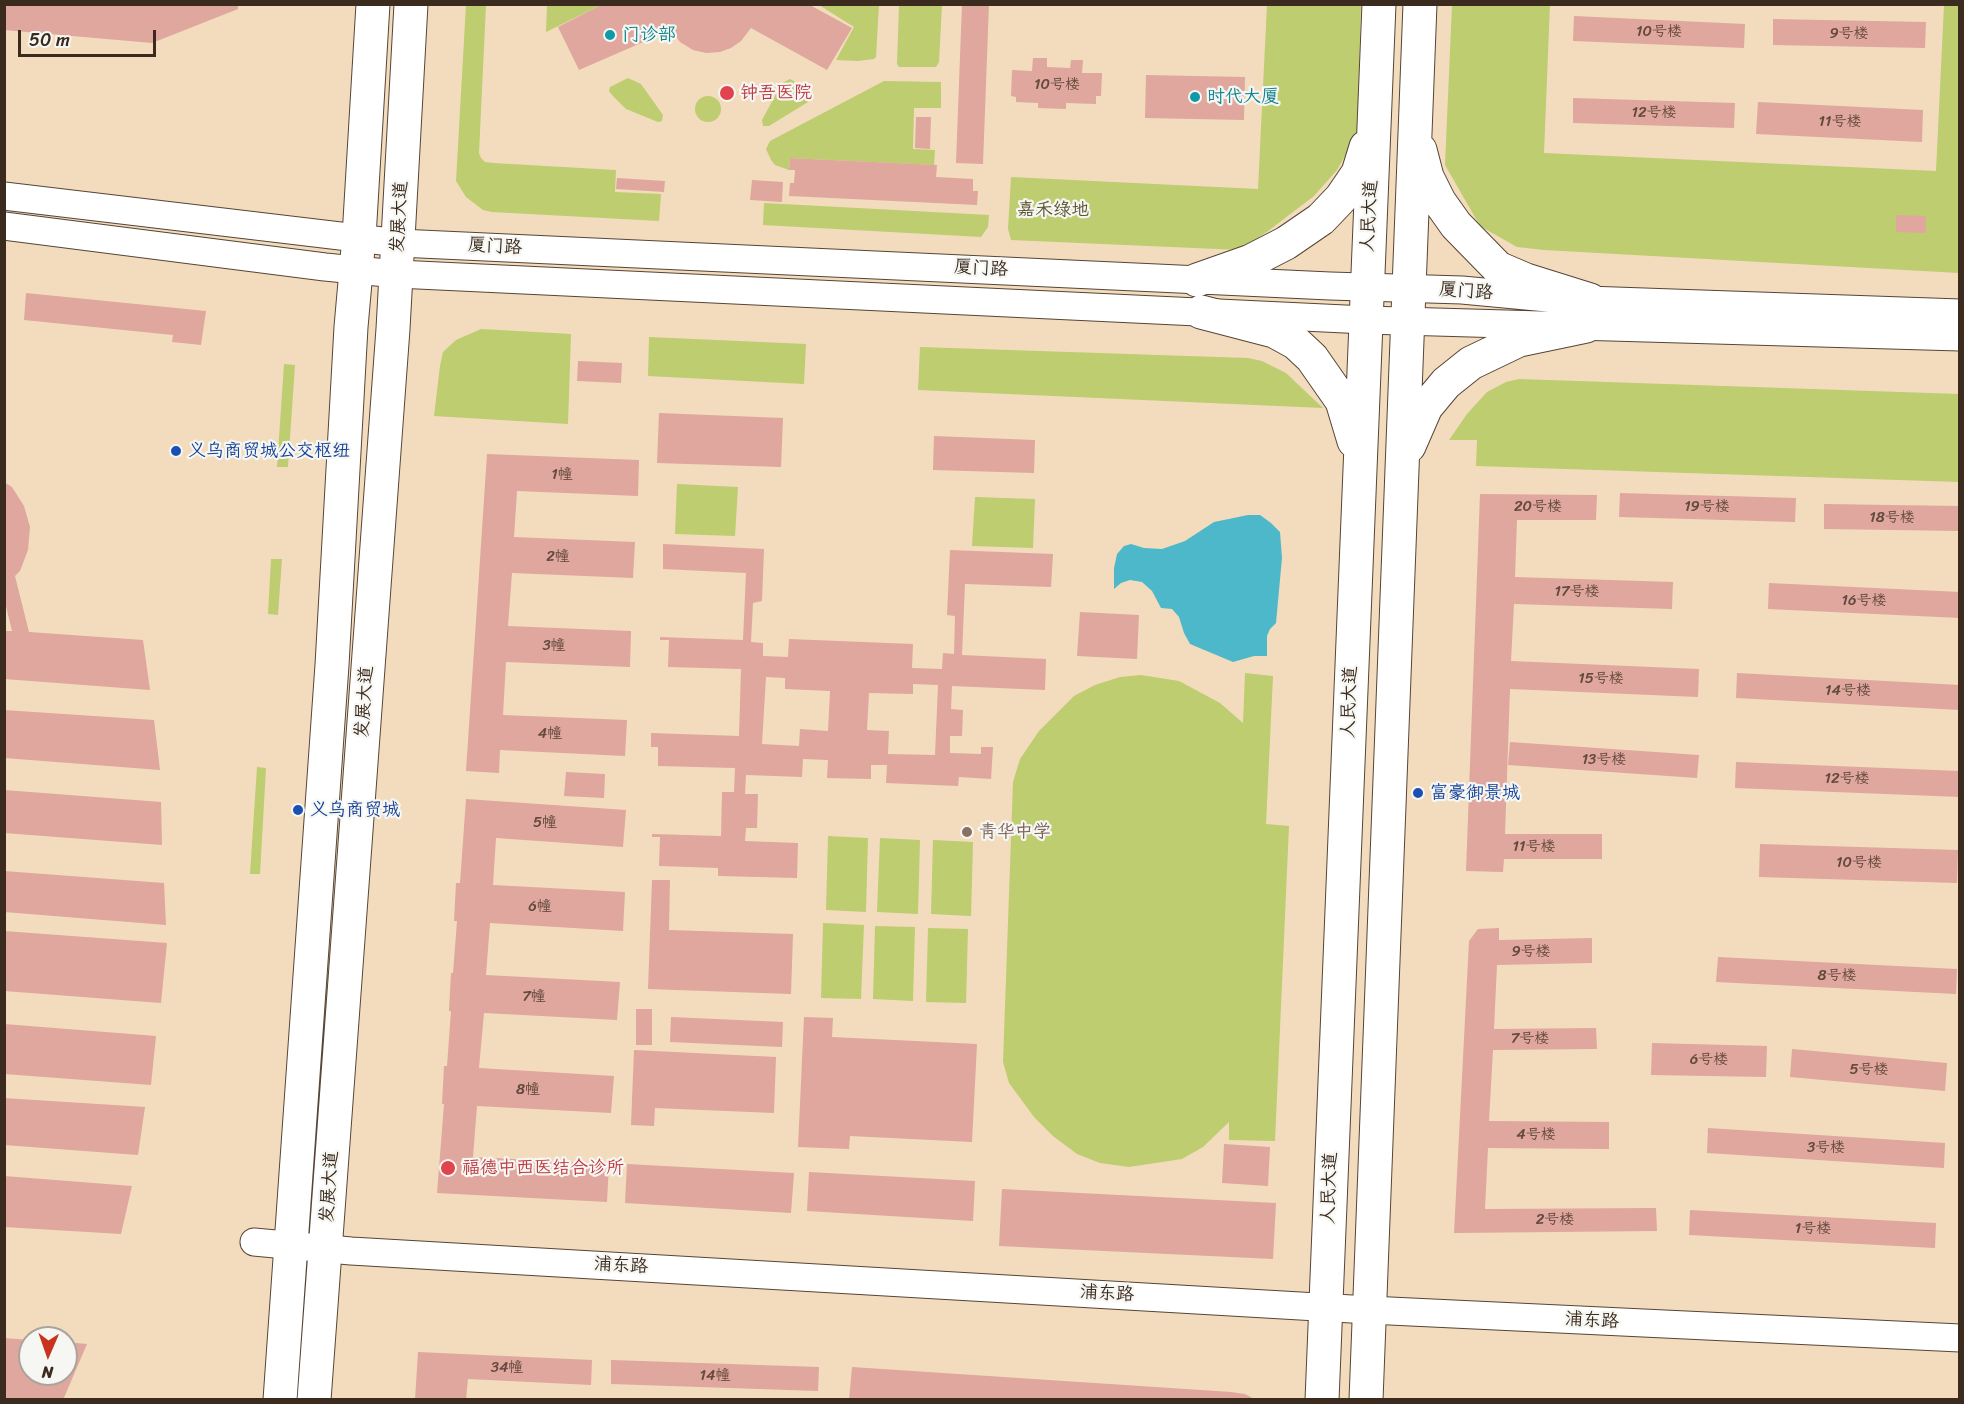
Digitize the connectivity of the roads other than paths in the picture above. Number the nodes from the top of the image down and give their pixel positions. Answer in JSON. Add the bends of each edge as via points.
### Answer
{"nodes":[{"id":1,"x":373,"y":4,"type":"edge"},
{"id":2,"x":411,"y":4,"type":"edge"},
{"id":3,"x":1379,"y":4,"type":"edge"},
{"id":4,"x":1420,"y":4,"type":"edge"},
{"id":5,"x":1374,"y":122,"type":"junction"},
{"id":6,"x":1414,"y":131,"type":"junction"},
{"id":7,"x":4,"y":196,"type":"edge"},
{"id":8,"x":4,"y":226,"type":"edge"},
{"id":9,"x":359,"y":237,"type":"junction"},
{"id":10,"x":398,"y":258,"type":"junction"},
{"id":11,"x":356,"y":271,"type":"junction"},
{"id":12,"x":1197,"y":280,"type":"junction"},
{"id":13,"x":1366,"y":304,"type":"junction"},
{"id":14,"x":1407,"y":305,"type":"junction"},
{"id":15,"x":1202,"y":312,"type":"junction"},
{"id":16,"x":1588,"y":313,"type":"junction"},
{"id":17,"x":1959,"y":313,"type":"edge"},
{"id":18,"x":1959,"y":337,"type":"edge"},
{"id":19,"x":1360,"y":463,"type":"junction"},
{"id":20,"x":1401,"y":465,"type":"junction"},
{"id":21,"x":254,"y":1242,"type":"dead end"},
{"id":22,"x":291,"y":1246,"type":"junction"},
{"id":23,"x":325,"y":1249,"type":"junction"},
{"id":24,"x":1325,"y":1306,"type":"junction"},
{"id":25,"x":1369,"y":1310,"type":"junction"},
{"id":26,"x":1959,"y":1338,"type":"edge"},
{"id":27,"x":280,"y":1400,"type":"edge"},
{"id":28,"x":314,"y":1400,"type":"edge"},
{"id":29,"x":1322,"y":1400,"type":"edge"},
{"id":30,"x":1366,"y":1400,"type":"edge"}],
"edges":[{"from":1,"to":9,"type":"main road","name":"发展大道"},
{"from":2,"to":10,"type":"main road","name":"发展大道"},
{"from":3,"to":5,"type":"main road","name":"人民大道"},
{"from":4,"to":6,"type":"main road"},
{"from":5,"to":12,"type":"main road","via":[[1358,174],[1321,219],[1251,261]]},
{"from":5,"to":13,"type":"main road","name":"人民大道"},
{"from":6,"to":14,"type":"main road"},
{"from":6,"to":16,"type":"main road","via":[[1427,177],[1456,225],[1498,268]]},
{"from":7,"to":9,"type":"street","name":"厦门路"},
{"from":8,"to":11,"type":"street","name":"厦门路"},
{"from":9,"to":10,"type":"street","name":"厦门路"},
{"from":9,"to":11,"type":"main road","name":"发展大道"},
{"from":10,"to":11,"type":"street","name":"厦门路"},
{"from":10,"to":12,"type":"street","name":"厦门路"},
{"from":10,"to":15,"type":"street","name":"厦门路"},
{"from":10,"to":23,"type":"main road","name":"发展大道"},
{"from":11,"to":22,"type":"main road","name":"发展大道"},
{"from":12,"to":13,"type":"street","name":"厦门路"},
{"from":13,"to":14,"type":"street","name":"厦门路"},
{"from":13,"to":15,"type":"street","name":"厦门路"},
{"from":13,"to":19,"type":"main road","name":"人民大道"},
{"from":14,"to":16,"type":"street","name":"厦门路"},
{"from":14,"to":20,"type":"main road"},
{"from":15,"to":19,"type":"main road","via":[[1274,331],[1312,358],[1342,401]]},
{"from":16,"to":17,"type":"street","name":"厦门路"},
{"from":16,"to":18,"type":"street","name":"厦门路"},
{"from":16,"to":20,"type":"main road","via":[[1471,363],[1446,383],[1426,407]]},
{"from":19,"to":24,"type":"main road","name":"人民大道"},
{"from":20,"to":25,"type":"main road"},
{"from":21,"to":22,"type":"street","name":"浦东路"},
{"from":22,"to":23,"type":"street","name":"浦东路"},
{"from":22,"to":27,"type":"main road","name":"发展大道"},
{"from":23,"to":24,"type":"street","name":"浦东路"},
{"from":23,"to":28,"type":"main road","name":"发展大道"},
{"from":24,"to":25,"type":"street","name":"浦东路"},
{"from":24,"to":29,"type":"main road","name":"人民大道"},
{"from":25,"to":26,"type":"street","name":"浦东路"},
{"from":25,"to":30,"type":"main road"}]}
